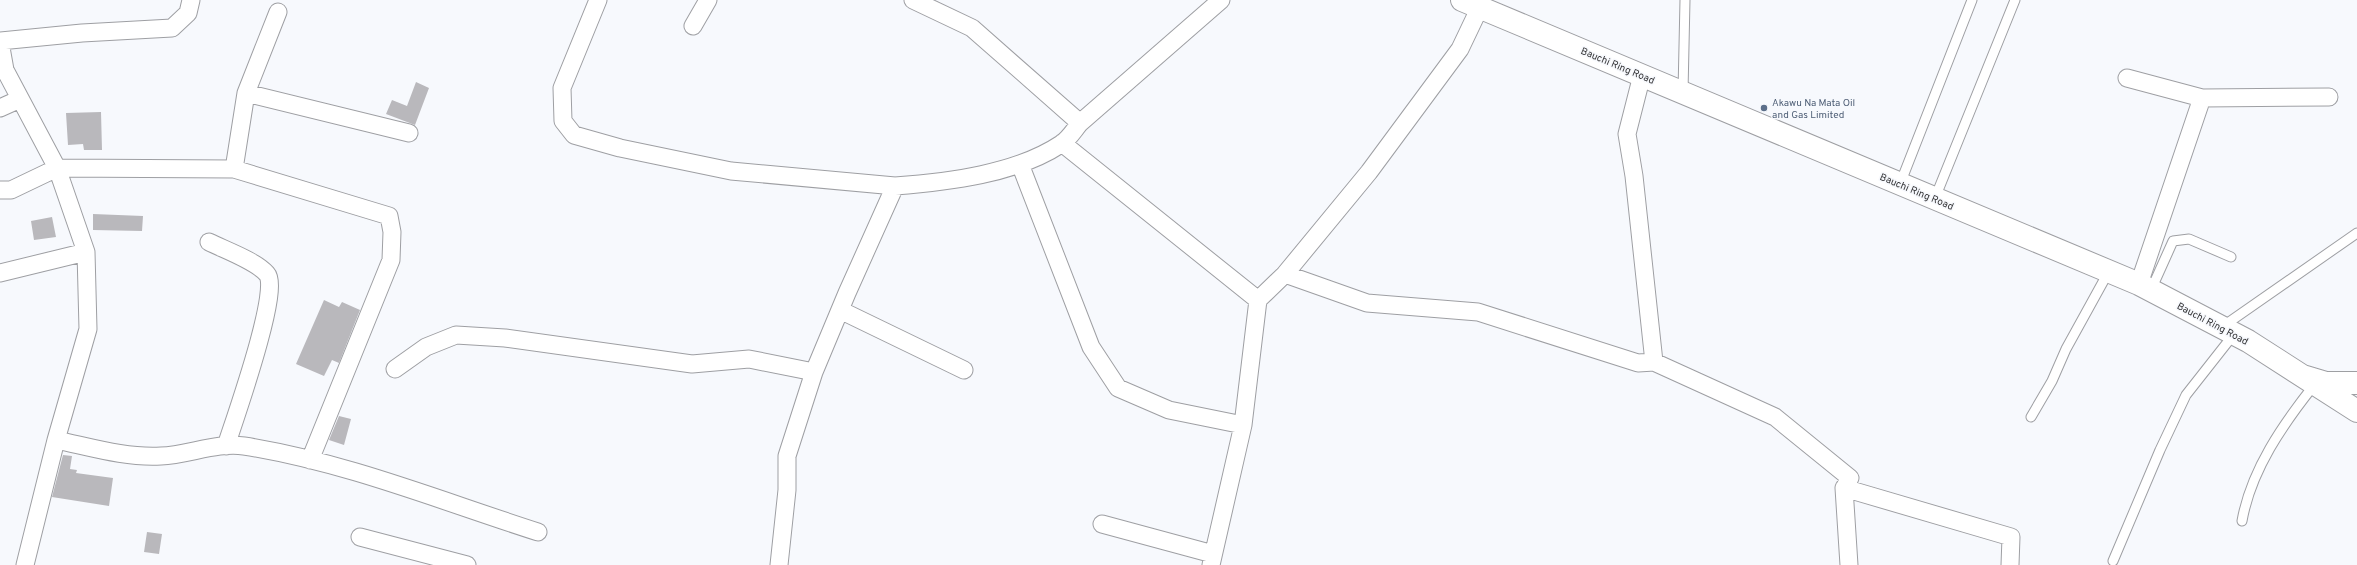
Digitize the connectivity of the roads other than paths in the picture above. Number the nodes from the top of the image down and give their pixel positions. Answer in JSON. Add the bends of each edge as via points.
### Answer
{"nodes":[{"id":1,"x":191,"y":0,"type":"edge"},
{"id":2,"x":598,"y":0,"type":"edge"},
{"id":3,"x":708,"y":0,"type":"edge"},
{"id":4,"x":913,"y":0,"type":"edge"},
{"id":5,"x":1221,"y":0,"type":"edge"},
{"id":6,"x":1685,"y":0,"type":"edge"},
{"id":7,"x":1972,"y":0,"type":"edge"},
{"id":8,"x":2015,"y":0,"type":"edge"},
{"id":9,"x":1471,"y":3,"type":"edge"},
{"id":10,"x":278,"y":12,"type":"dead end"},
{"id":11,"x":693,"y":26,"type":"dead end"},
{"id":12,"x":0,"y":41,"type":"edge"},
{"id":13,"x":1642,"y":75,"type":"junction"},
{"id":14,"x":2128,"y":78,"type":"dead end"},
{"id":15,"x":246,"y":93,"type":"junction"},
{"id":16,"x":1683,"y":93,"type":"junction"},
{"id":17,"x":2329,"y":97,"type":"dead end"},
{"id":18,"x":2202,"y":98,"type":"junction"},
{"id":19,"x":20,"y":99,"type":"junction"},
{"id":20,"x":0,"y":108,"type":"edge"},
{"id":21,"x":1080,"y":123,"type":"junction"},
{"id":22,"x":409,"y":133,"type":"dead end"},
{"id":23,"x":1062,"y":143,"type":"junction"},
{"id":24,"x":1020,"y":164,"type":"junction"},
{"id":25,"x":56,"y":168,"type":"junction"},
{"id":26,"x":234,"y":169,"type":"junction"},
{"id":27,"x":1900,"y":184,"type":"junction"},
{"id":28,"x":895,"y":186,"type":"junction"},
{"id":29,"x":0,"y":190,"type":"edge"},
{"id":30,"x":1935,"y":198,"type":"junction"},
{"id":31,"x":2357,"y":233,"type":"edge"},
{"id":32,"x":209,"y":242,"type":"dead end"},
{"id":33,"x":86,"y":252,"type":"junction"},
{"id":34,"x":2232,"y":257,"type":"dead end"},
{"id":35,"x":2109,"y":271,"type":"junction"},
{"id":36,"x":0,"y":273,"type":"edge"},
{"id":37,"x":1285,"y":274,"type":"junction"},
{"id":38,"x":2145,"y":287,"type":"junction"},
{"id":39,"x":1258,"y":300,"type":"junction"},
{"id":40,"x":840,"y":310,"type":"junction"},
{"id":41,"x":2228,"y":330,"type":"junction"},
{"id":42,"x":1654,"y":362,"type":"junction"},
{"id":43,"x":396,"y":369,"type":"dead end"},
{"id":44,"x":964,"y":370,"type":"dead end"},
{"id":45,"x":814,"y":372,"type":"junction"},
{"id":46,"x":2311,"y":380,"type":"junction"},
{"id":47,"x":2357,"y":383,"type":"edge"},
{"id":48,"x":2357,"y":411,"type":"edge"},
{"id":49,"x":2031,"y":417,"type":"dead end"},
{"id":50,"x":1243,"y":426,"type":"junction"},
{"id":51,"x":56,"y":440,"type":"junction"},
{"id":52,"x":226,"y":446,"type":"junction"},
{"id":53,"x":310,"y":460,"type":"junction"},
{"id":54,"x":1844,"y":488,"type":"junction"},
{"id":55,"x":2242,"y":521,"type":"dead end"},
{"id":56,"x":1102,"y":524,"type":"dead end"},
{"id":57,"x":538,"y":532,"type":"dead end"},
{"id":58,"x":360,"y":537,"type":"dead end"},
{"id":59,"x":1212,"y":560,"type":"edge"},
{"id":60,"x":2113,"y":561,"type":"dead end"},
{"id":61,"x":25,"y":565,"type":"edge"},
{"id":62,"x":467,"y":565,"type":"edge"},
{"id":63,"x":779,"y":565,"type":"edge"},
{"id":64,"x":1849,"y":565,"type":"edge"},
{"id":65,"x":2010,"y":565,"type":"edge"}],
"edges":[{"from":1,"to":12,"type":"street","via":[[188,13],[172,28]]},
{"from":2,"to":28,"type":"street","via":[[562,88],[564,121],[574,135],[620,148],[731,171]]},
{"from":3,"to":11,"type":"street"},
{"from":4,"to":21,"type":"street","via":[[972,28]]},
{"from":5,"to":21,"type":"street"},
{"from":6,"to":16,"type":"lane"},
{"from":7,"to":27,"type":"lane"},
{"from":8,"to":30,"type":"lane"},
{"from":9,"to":13,"type":"main road","name":"Bauchi Ring Road"},
{"from":9,"to":37,"type":"street","via":[[1460,49],[1369,172]]},
{"from":10,"to":15,"type":"street"},
{"from":12,"to":19,"type":"street","via":[[5,70]]},
{"from":13,"to":16,"type":"main road","name":"Bauchi Ring Road"},
{"from":13,"to":42,"type":"street","via":[[1627,134],[1634,176]]},
{"from":14,"to":18,"type":"street"},
{"from":15,"to":22,"type":"street"},
{"from":15,"to":26,"type":"street"},
{"from":16,"to":27,"type":"main road","name":"Bauchi Ring Road"},
{"from":17,"to":18,"type":"street"},
{"from":18,"to":38,"type":"street"},
{"from":19,"to":20,"type":"street"},
{"from":19,"to":25,"type":"street"},
{"from":21,"to":23,"type":"street"},
{"from":23,"to":24,"type":"street"},
{"from":23,"to":39,"type":"street"},
{"from":24,"to":28,"type":"street","via":[[942,183]]},
{"from":24,"to":50,"type":"street","via":[[1091,347],[1118,388],[1169,410]]},
{"from":25,"to":26,"type":"street"},
{"from":25,"to":29,"type":"street","via":[[11,190]]},
{"from":25,"to":33,"type":"street"},
{"from":26,"to":53,"type":"street","via":[[389,216],[392,232],[391,260]]},
{"from":27,"to":30,"type":"main road","name":"Bauchi Ring Road"},
{"from":28,"to":40,"type":"street"},
{"from":30,"to":35,"type":"main road","name":"Bauchi Ring Road"},
{"from":31,"to":41,"type":"lane"},
{"from":32,"to":52,"type":"street","via":[[255,265],[268,274],[271,284],[264,326]]},
{"from":33,"to":36,"type":"street"},
{"from":33,"to":51,"type":"street","via":[[88,329]]},
{"from":34,"to":38,"type":"lane","via":[[2189,239],[2173,241]]},
{"from":35,"to":38,"type":"main road","name":"Bauchi Ring Road"},
{"from":35,"to":49,"type":"lane"},
{"from":37,"to":39,"type":"street"},
{"from":37,"to":42,"type":"street","via":[[1367,302],[1478,312],[1638,363]]},
{"from":38,"to":41,"type":"main road","name":"Bauchi Ring Road"},
{"from":39,"to":50,"type":"street"},
{"from":40,"to":44,"type":"street"},
{"from":40,"to":45,"type":"street"},
{"from":41,"to":46,"type":"main road","name":"Bauchi Ring Road"},
{"from":41,"to":60,"type":"lane","via":[[2186,395]]},
{"from":42,"to":54,"type":"street","via":[[1775,417],[1850,478]]},
{"from":43,"to":45,"type":"street","via":[[426,347],[456,335],[505,338],[692,364],[749,359]]},
{"from":45,"to":63,"type":"street","via":[[787,456],[787,490]]},
{"from":46,"to":47,"type":"main road","via":[[2326,383]]},
{"from":46,"to":48,"type":"main road","name":"Bauchi Ring Road"},
{"from":46,"to":55,"type":"lane","via":[[2260,468],[2244,504]]},
{"from":50,"to":59,"type":"street"},
{"from":51,"to":52,"type":"street","via":[[129,455],[161,456]]},
{"from":51,"to":61,"type":"street"},
{"from":52,"to":53,"type":"street","via":[[243,446]]},
{"from":53,"to":57,"type":"street"},
{"from":54,"to":64,"type":"street"},
{"from":54,"to":65,"type":"street","via":[[2011,537]]},
{"from":56,"to":59,"type":"street"},
{"from":58,"to":62,"type":"street"}]}
